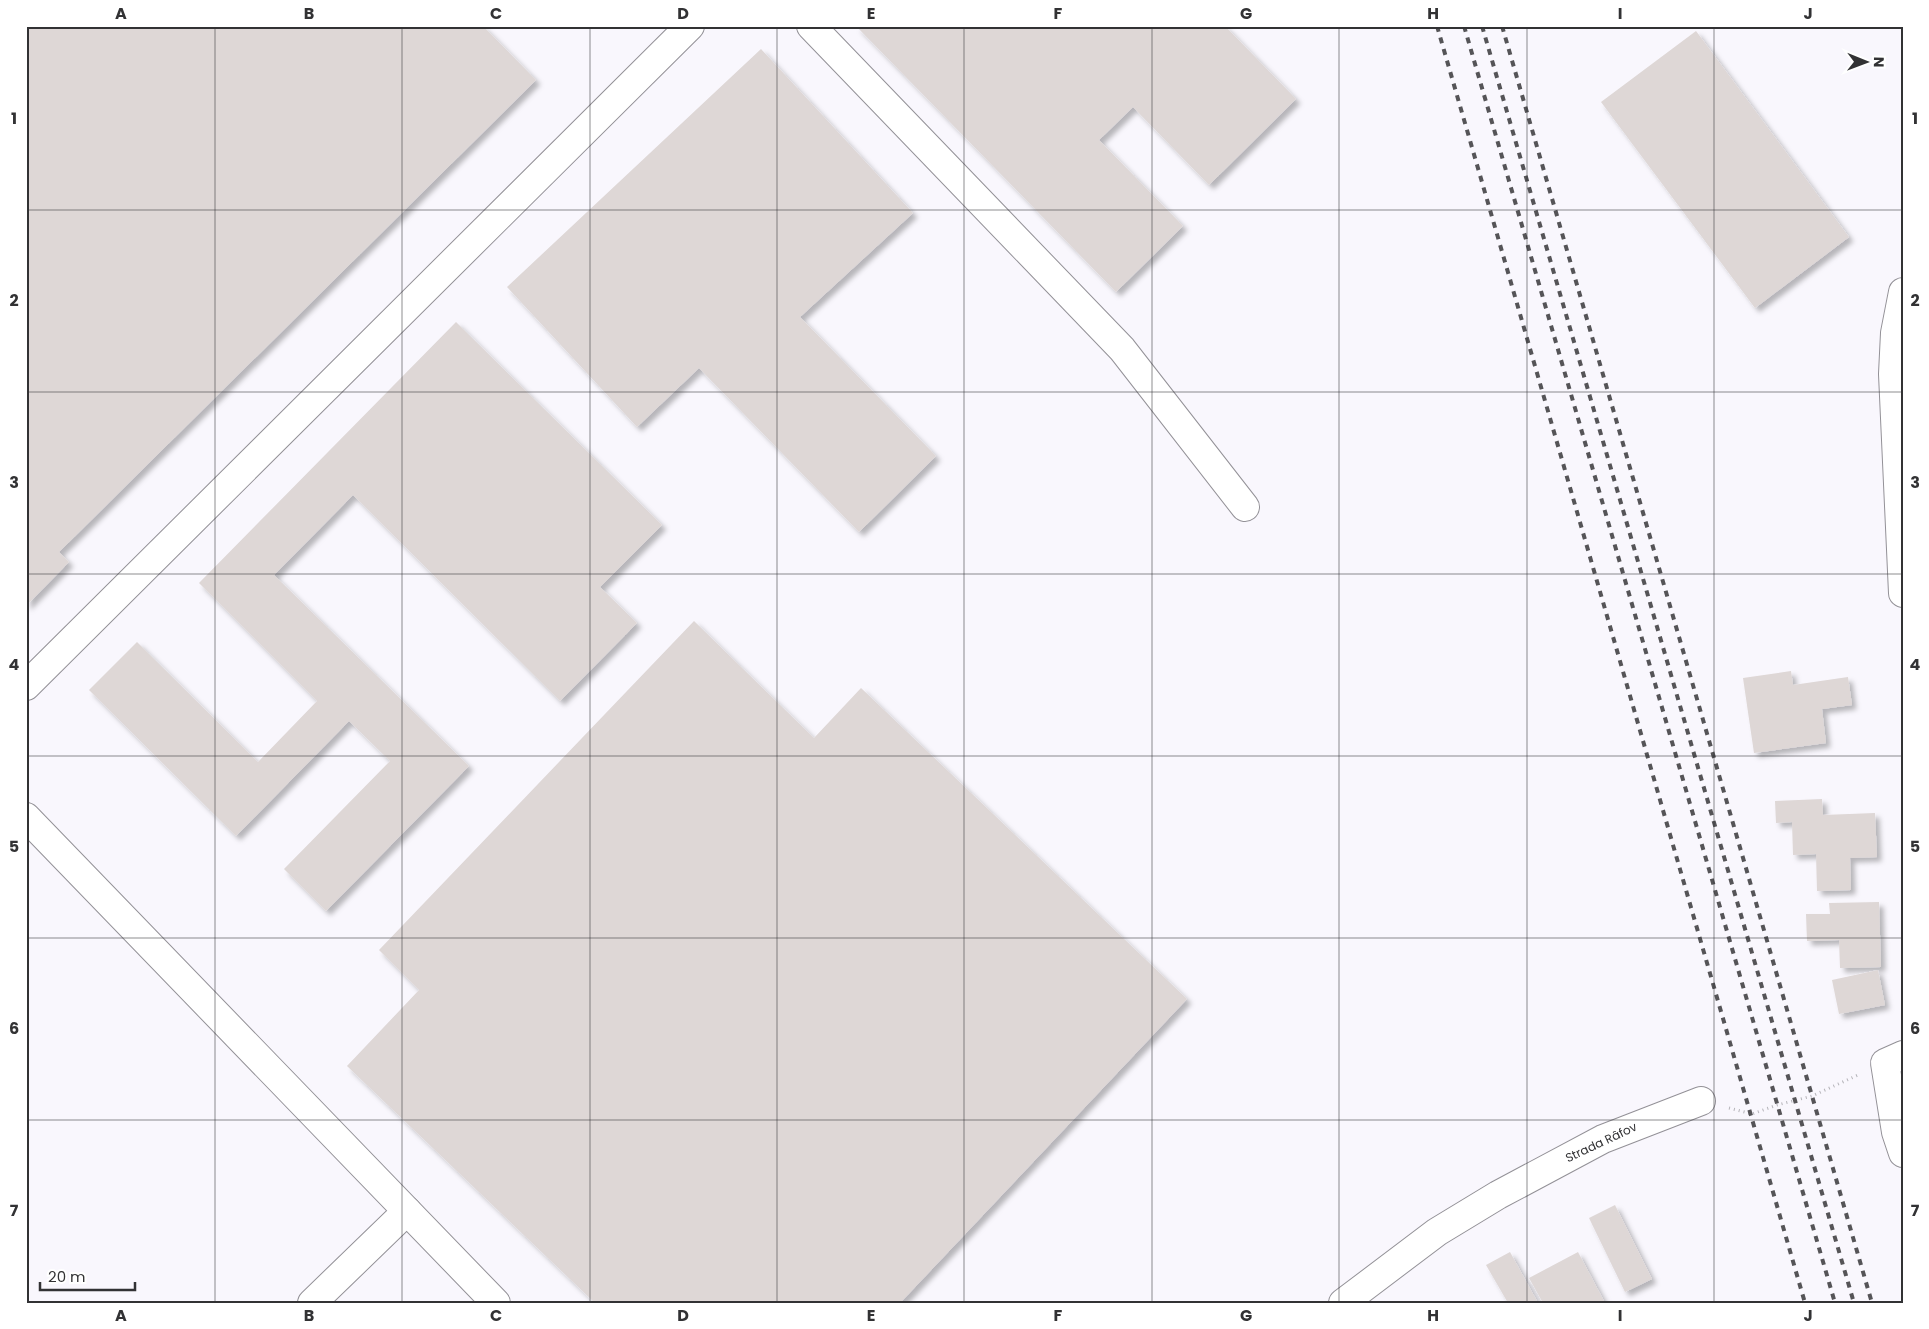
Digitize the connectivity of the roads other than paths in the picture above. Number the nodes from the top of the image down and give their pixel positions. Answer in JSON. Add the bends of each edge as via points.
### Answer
{"nodes":[{"id":1,"x":690,"y":26,"type":"edge"},
{"id":2,"x":811,"y":26,"type":"edge"},
{"id":3,"x":1903,"y":292,"type":"edge"},
{"id":4,"x":1245,"y":507,"type":"dead end"},
{"id":5,"x":1903,"y":593,"type":"edge"},
{"id":6,"x":26,"y":686,"type":"edge"},
{"id":7,"x":26,"y":817,"type":"edge"},
{"id":8,"x":1894,"y":1059,"type":"edge"},
{"id":9,"x":1701,"y":1100,"type":"road end"},
{"id":10,"x":1903,"y":1153,"type":"edge"},
{"id":11,"x":407,"y":1211,"type":"junction"},
{"id":12,"x":312,"y":1303,"type":"edge"},
{"id":13,"x":496,"y":1303,"type":"edge"},
{"id":14,"x":1343,"y":1303,"type":"edge"}],
"edges":[{"from":1,"to":6,"type":"street"},
{"from":2,"to":4,"type":"street","via":[[1122,349]]},
{"from":3,"to":5,"type":"street","via":[[1895,333],[1893,374]]},
{"from":7,"to":11,"type":"street"},
{"from":8,"to":10,"type":"street","via":[[1896,1132]]},
{"from":9,"to":14,"type":"street","name":"Strada Râfov","via":[[1603,1139],[1498,1195],[1437,1232]]},
{"from":11,"to":12,"type":"street"},
{"from":11,"to":13,"type":"street"}]}
